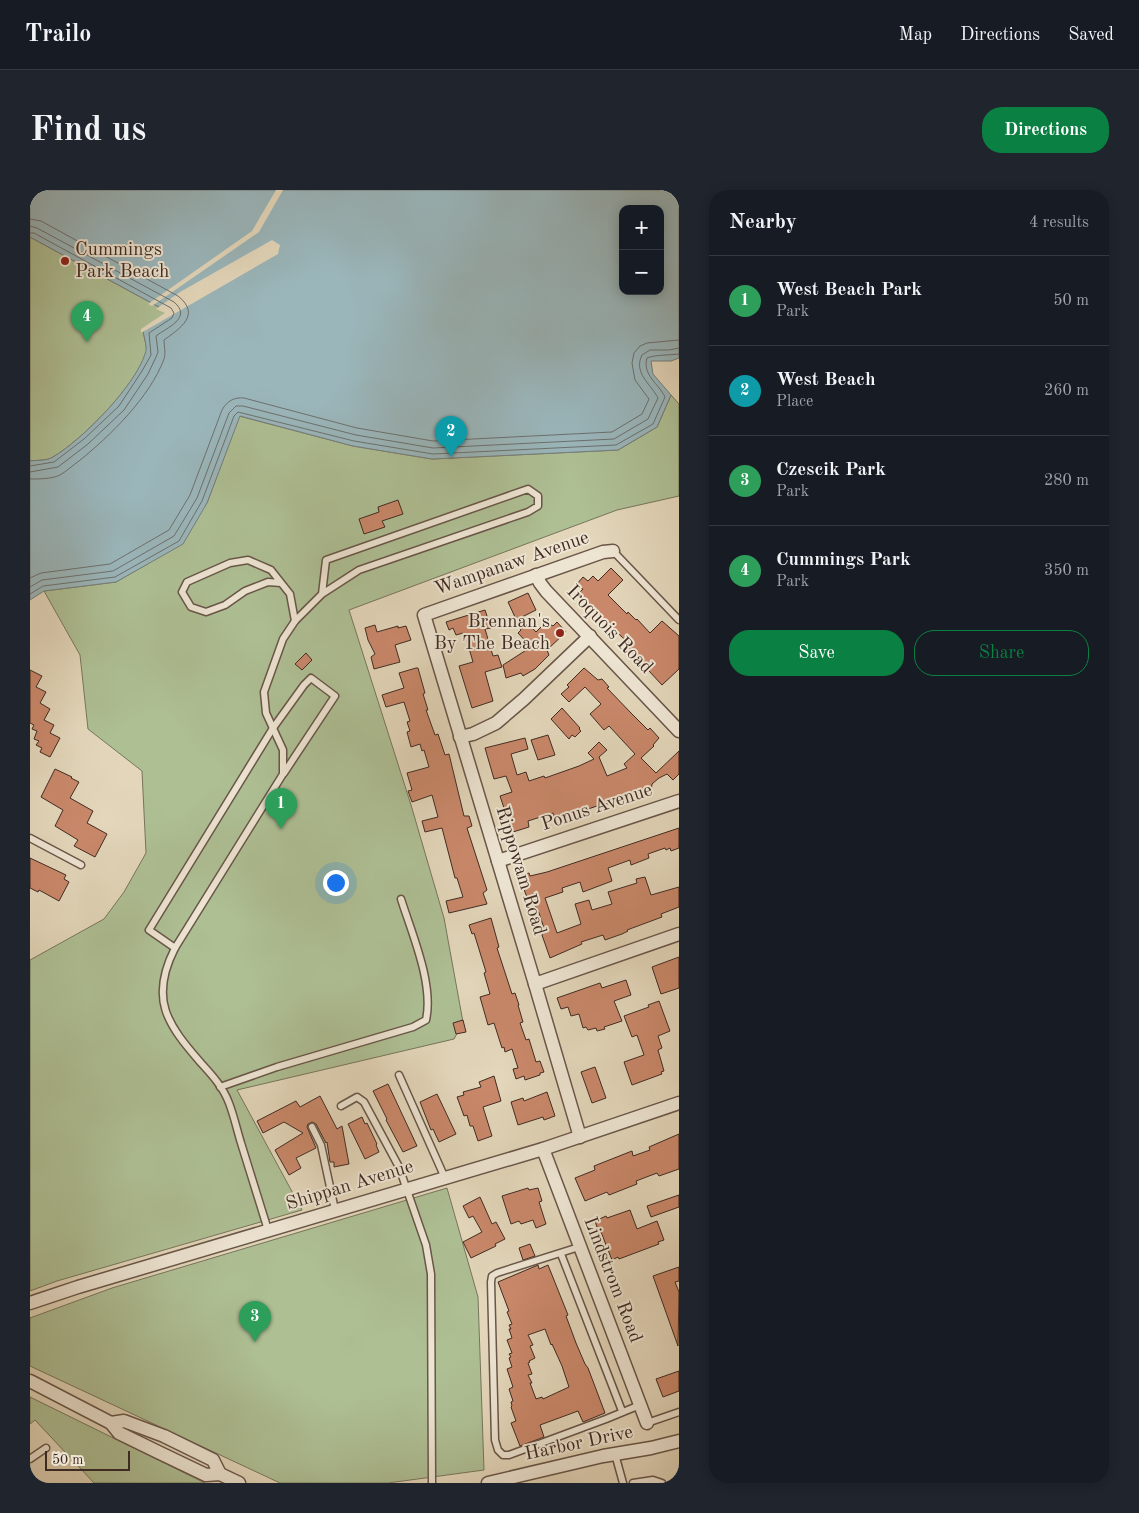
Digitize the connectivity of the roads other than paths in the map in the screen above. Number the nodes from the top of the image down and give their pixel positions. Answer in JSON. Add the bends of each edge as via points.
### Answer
{"nodes":[{"id":1,"x":613,"y":551,"type":"joint"},
{"id":2,"x":536,"y":575,"type":"junction"},
{"id":3,"x":281,"y":583,"type":"junction"},
{"id":4,"x":322,"y":594,"type":"junction"},
{"id":5,"x":424,"y":615,"type":"joint"},
{"id":6,"x":679,"y":620,"type":"edge"},
{"id":7,"x":295,"y":621,"type":"junction"},
{"id":8,"x":590,"y":636,"type":"junction"},
{"id":9,"x":273,"y":728,"type":"junction"},
{"id":10,"x":679,"y":731,"type":"edge"},
{"id":11,"x":460,"y":737,"type":"junction"},
{"id":12,"x":283,"y":774,"type":"junction"},
{"id":13,"x":679,"y":801,"type":"edge"},
{"id":14,"x":30,"y":838,"type":"edge"},
{"id":15,"x":498,"y":861,"type":"junction"},
{"id":16,"x":81,"y":865,"type":"dead end"},
{"id":17,"x":401,"y":899,"type":"dead end"},
{"id":18,"x":679,"y":934,"type":"edge"},
{"id":19,"x":175,"y":948,"type":"junction"},
{"id":20,"x":535,"y":984,"type":"junction"},
{"id":21,"x":399,"y":1075,"type":"dead end"},
{"id":22,"x":220,"y":1086,"type":"junction"},
{"id":23,"x":679,"y":1102,"type":"edge"},
{"id":24,"x":341,"y":1106,"type":"dead end"},
{"id":25,"x":312,"y":1127,"type":"dead end"},
{"id":26,"x":580,"y":1137,"type":"junction"},
{"id":27,"x":543,"y":1149,"type":"junction"},
{"id":28,"x":446,"y":1178,"type":"junction"},
{"id":29,"x":407,"y":1189,"type":"junction"},
{"id":30,"x":335,"y":1210,"type":"junction"},
{"id":31,"x":268,"y":1230,"type":"junction"},
{"id":32,"x":579,"y":1247,"type":"junction"},
{"id":33,"x":561,"y":1254,"type":"junction"},
{"id":34,"x":30,"y":1303,"type":"edge"},
{"id":35,"x":30,"y":1380,"type":"edge"},
{"id":36,"x":640,"y":1405,"type":"junction"},
{"id":37,"x":622,"y":1411,"type":"junction"},
{"id":38,"x":679,"y":1412,"type":"edge"},
{"id":39,"x":647,"y":1423,"type":"joint"},
{"id":40,"x":679,"y":1441,"type":"edge"},
{"id":41,"x":46,"y":1448,"type":"dead end"},
{"id":42,"x":615,"y":1454,"type":"junction"},
{"id":43,"x":30,"y":1460,"type":"edge"},
{"id":44,"x":217,"y":1479,"type":"edge"},
{"id":45,"x":239,"y":1483,"type":"edge"},
{"id":46,"x":432,"y":1483,"type":"edge"},
{"id":47,"x":488,"y":1483,"type":"edge"},
{"id":48,"x":623,"y":1483,"type":"edge"},
{"id":49,"x":633,"y":1483,"type":"edge"},
{"id":50,"x":662,"y":1483,"type":"edge"}],
"edges":[{"from":1,"to":2,"type":"street","name":"Wampanaw Avenue"},
{"from":1,"to":6,"type":"lane"},
{"from":2,"to":5,"type":"street","name":"Wampanaw Avenue"},
{"from":2,"to":8,"type":"street","name":"Iroquois Road","via":[[546,591]]},
{"from":3,"to":3,"type":"lane","via":[[271,570],[248,560],[230,563],[187,582],[182,592],[191,607],[206,612],[260,585]]},
{"from":3,"to":7,"type":"lane","via":[[290,594]]},
{"from":4,"to":4,"type":"lane","via":[[360,570],[528,512],[538,506],[538,496],[528,489],[326,560]]},
{"from":4,"to":7,"type":"lane"},
{"from":5,"to":11,"type":"street","name":"Rippowam Road"},
{"from":7,"to":9,"type":"lane","via":[[282,639],[264,692],[266,713]]},
{"from":8,"to":10,"type":"street","name":"Iroquois Road"},
{"from":8,"to":11,"type":"street","via":[[496,723]]},
{"from":9,"to":12,"type":"lane","via":[[283,750]]},
{"from":9,"to":12,"type":"lane","via":[[311,678],[335,696]]},
{"from":9,"to":19,"type":"lane","via":[[149,930]]},
{"from":11,"to":15,"type":"street","name":"Rippowam Road"},
{"from":12,"to":19,"type":"lane"},
{"from":13,"to":15,"type":"street","name":"Ponus Avenue"},
{"from":14,"to":16,"type":"lane"},
{"from":15,"to":20,"type":"street","name":"Rippowam Road"},
{"from":17,"to":22,"type":"lane","via":[[425,979],[429,1007],[426,1020],[414,1027]]},
{"from":18,"to":20,"type":"street"},
{"from":19,"to":22,"type":"lane","via":[[163,986],[167,1016],[180,1040]]},
{"from":20,"to":26,"type":"street","name":"Rippowam Road"},
{"from":21,"to":28,"type":"lane"},
{"from":22,"to":31,"type":"lane","via":[[229,1102]]},
{"from":23,"to":26,"type":"street","name":"Shippan Avenue"},
{"from":24,"to":29,"type":"lane","via":[[357,1098],[364,1102],[399,1167]]},
{"from":25,"to":30,"type":"lane","via":[[321,1145]]},
{"from":26,"to":27,"type":"street","name":"Shippan Avenue"},
{"from":27,"to":28,"type":"street","name":"Shippan Avenue"},
{"from":27,"to":32,"type":"street","name":"Lindstrom Road"},
{"from":28,"to":29,"type":"street","name":"Shippan Avenue"},
{"from":29,"to":30,"type":"street","name":"Shippan Avenue"},
{"from":29,"to":46,"type":"lane","via":[[426,1245],[431,1274]]},
{"from":30,"to":31,"type":"street","name":"Shippan Avenue"},
{"from":31,"to":34,"type":"street","name":"Shippan Avenue"},
{"from":32,"to":33,"type":"lane"},
{"from":32,"to":36,"type":"street","name":"Lindstrom Road"},
{"from":33,"to":37,"type":"lane"},
{"from":33,"to":37,"type":"lane","via":[[492,1276],[495,1440],[498,1450],[509,1455]]},
{"from":35,"to":44,"type":"street","via":[[111,1423],[119,1433]]},
{"from":36,"to":37,"type":"lane"},
{"from":36,"to":39,"type":"street","name":"Lindstrom Road"},
{"from":38,"to":39,"type":"lane"},
{"from":40,"to":42,"type":"street","name":"Harbor Drive"},
{"from":41,"to":43,"type":"lane"},
{"from":42,"to":47,"type":"street","name":"Harbor Drive"},
{"from":42,"to":48,"type":"lane"},
{"from":44,"to":45,"type":"street"},
{"from":49,"to":50,"type":"lane","via":[[653,1480]]}]}
